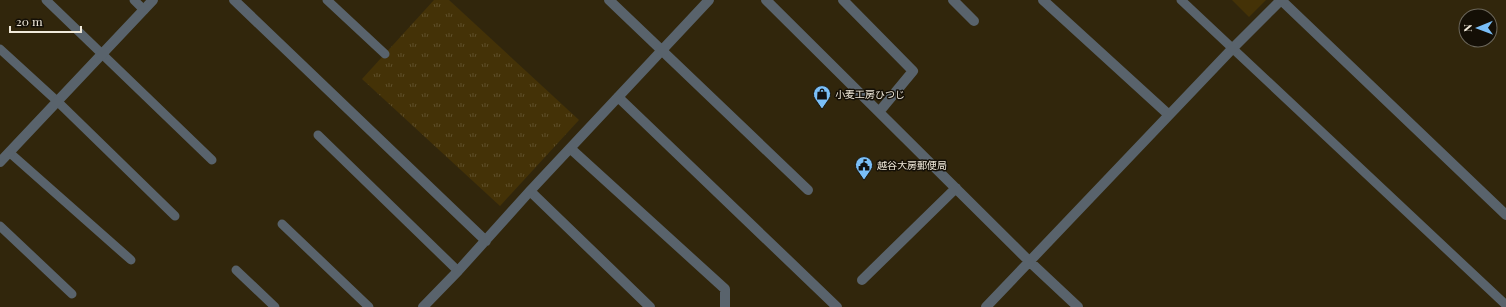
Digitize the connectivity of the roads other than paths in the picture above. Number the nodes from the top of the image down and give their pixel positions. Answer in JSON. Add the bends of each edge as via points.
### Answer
{"nodes":[{"id":1,"x":46,"y":0,"type":"edge"},
{"id":2,"x":134,"y":0,"type":"edge"},
{"id":3,"x":153,"y":0,"type":"edge"},
{"id":4,"x":234,"y":0,"type":"edge"},
{"id":5,"x":327,"y":0,"type":"edge"},
{"id":6,"x":609,"y":0,"type":"edge"},
{"id":7,"x":709,"y":0,"type":"edge"},
{"id":8,"x":766,"y":0,"type":"edge"},
{"id":9,"x":843,"y":0,"type":"edge"},
{"id":10,"x":953,"y":0,"type":"edge"},
{"id":11,"x":1043,"y":0,"type":"edge"},
{"id":12,"x":1181,"y":0,"type":"edge"},
{"id":13,"x":1281,"y":0,"type":"edge"},
{"id":14,"x":144,"y":10,"type":"junction"},
{"id":15,"x":974,"y":21,"type":"dead end"},
{"id":16,"x":0,"y":49,"type":"edge"},
{"id":17,"x":1232,"y":49,"type":"junction"},
{"id":18,"x":662,"y":51,"type":"junction"},
{"id":19,"x":384,"y":54,"type":"dead end"},
{"id":20,"x":102,"y":55,"type":"junction"},
{"id":21,"x":618,"y":97,"type":"junction"},
{"id":22,"x":58,"y":102,"type":"junction"},
{"id":23,"x":879,"y":112,"type":"junction"},
{"id":24,"x":1169,"y":115,"type":"junction"},
{"id":25,"x":318,"y":135,"type":"dead end"},
{"id":26,"x":571,"y":149,"type":"junction"},
{"id":27,"x":10,"y":153,"type":"junction"},
{"id":28,"x":212,"y":160,"type":"dead end"},
{"id":29,"x":0,"y":162,"type":"edge"},
{"id":30,"x":956,"y":188,"type":"junction"},
{"id":31,"x":808,"y":190,"type":"dead end"},
{"id":32,"x":530,"y":191,"type":"junction"},
{"id":33,"x":1506,"y":215,"type":"edge"},
{"id":34,"x":175,"y":216,"type":"dead end"},
{"id":35,"x":282,"y":224,"type":"dead end"},
{"id":36,"x":0,"y":226,"type":"edge"},
{"id":37,"x":486,"y":241,"type":"junction"},
{"id":38,"x":131,"y":260,"type":"dead end"},
{"id":39,"x":1030,"y":262,"type":"junction"},
{"id":40,"x":236,"y":270,"type":"dead end"},
{"id":41,"x":458,"y":271,"type":"junction"},
{"id":42,"x":862,"y":280,"type":"dead end"},
{"id":43,"x":72,"y":294,"type":"dead end"},
{"id":44,"x":1506,"y":305,"type":"edge"},
{"id":45,"x":275,"y":307,"type":"edge"},
{"id":46,"x":368,"y":307,"type":"edge"},
{"id":47,"x":423,"y":307,"type":"edge"},
{"id":48,"x":650,"y":307,"type":"edge"},
{"id":49,"x":725,"y":307,"type":"edge"},
{"id":50,"x":837,"y":307,"type":"edge"},
{"id":51,"x":986,"y":307,"type":"edge"},
{"id":52,"x":1078,"y":307,"type":"edge"}],
"edges":[{"from":1,"to":20,"type":"lane"},
{"from":2,"to":14,"type":"lane"},
{"from":3,"to":14,"type":"street"},
{"from":4,"to":37,"type":"street"},
{"from":5,"to":19,"type":"lane"},
{"from":6,"to":18,"type":"street"},
{"from":7,"to":18,"type":"street"},
{"from":8,"to":23,"type":"street"},
{"from":9,"to":23,"type":"street","via":[[913,72]]},
{"from":10,"to":15,"type":"street"},
{"from":11,"to":24,"type":"street"},
{"from":12,"to":17,"type":"lane"},
{"from":13,"to":17,"type":"street"},
{"from":13,"to":33,"type":"street"},
{"from":14,"to":20,"type":"street"},
{"from":16,"to":22,"type":"lane"},
{"from":17,"to":24,"type":"street"},
{"from":17,"to":44,"type":"lane"},
{"from":18,"to":21,"type":"street"},
{"from":18,"to":31,"type":"street"},
{"from":20,"to":22,"type":"street"},
{"from":20,"to":28,"type":"lane"},
{"from":21,"to":26,"type":"street"},
{"from":21,"to":50,"type":"street"},
{"from":22,"to":27,"type":"street"},
{"from":22,"to":34,"type":"lane"},
{"from":23,"to":30,"type":"street"},
{"from":24,"to":39,"type":"street"},
{"from":25,"to":41,"type":"lane"},
{"from":26,"to":32,"type":"street"},
{"from":26,"to":49,"type":"street","via":[[725,289]]},
{"from":27,"to":29,"type":"street"},
{"from":27,"to":38,"type":"lane"},
{"from":30,"to":39,"type":"street"},
{"from":30,"to":42,"type":"street"},
{"from":32,"to":37,"type":"street"},
{"from":32,"to":48,"type":"street"},
{"from":35,"to":46,"type":"lane"},
{"from":36,"to":43,"type":"lane"},
{"from":37,"to":41,"type":"street"},
{"from":39,"to":51,"type":"street"},
{"from":39,"to":52,"type":"street"},
{"from":40,"to":45,"type":"lane"},
{"from":41,"to":47,"type":"street"}]}
